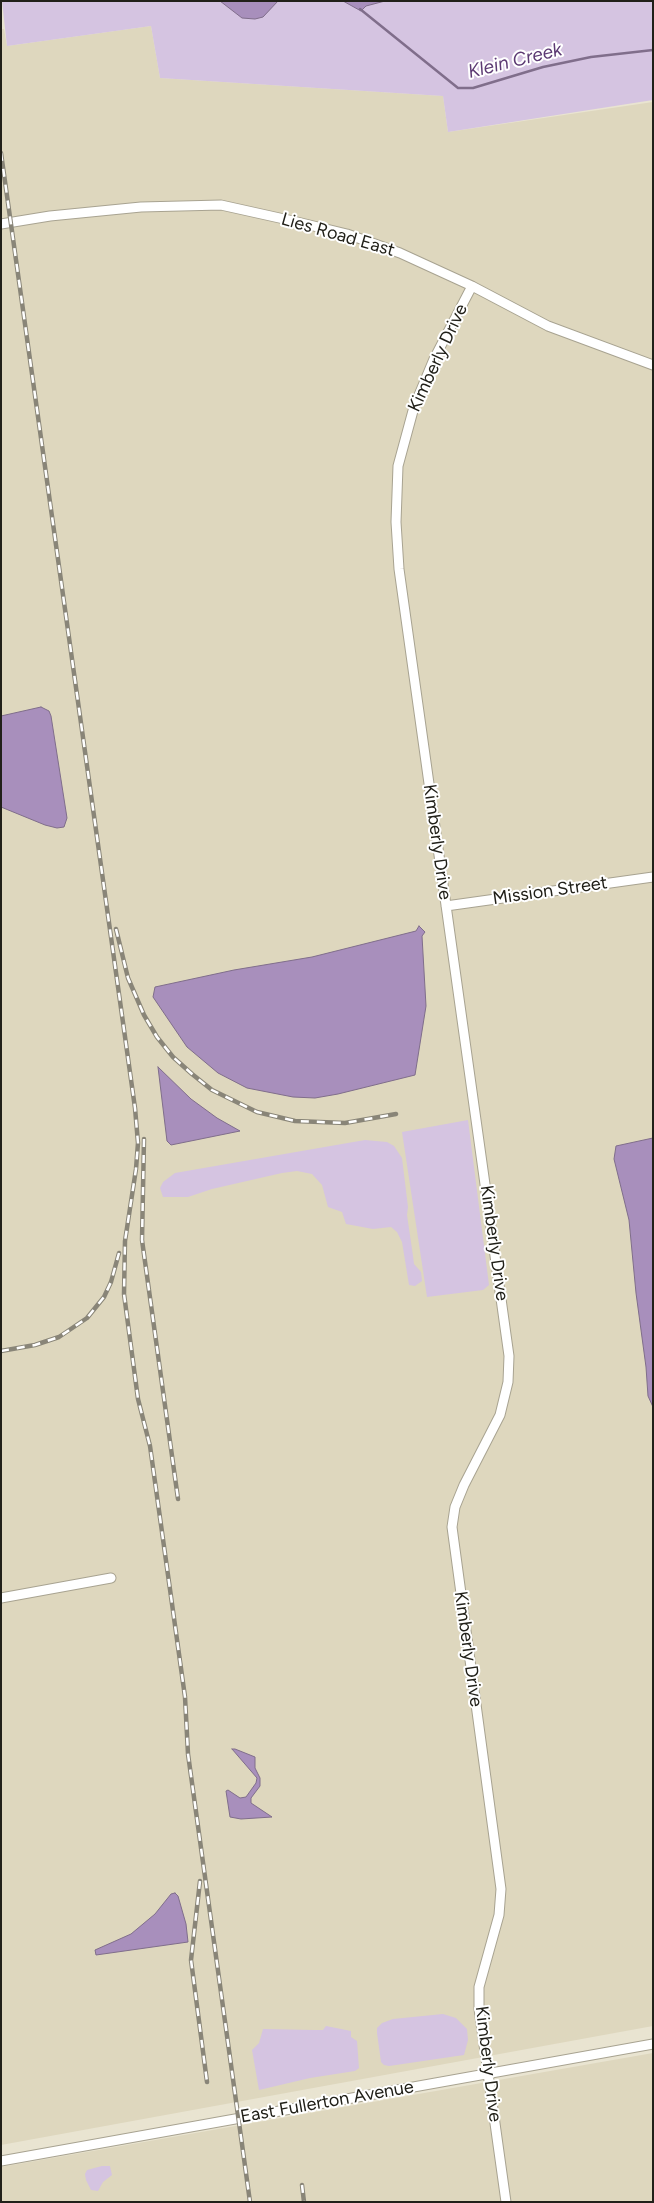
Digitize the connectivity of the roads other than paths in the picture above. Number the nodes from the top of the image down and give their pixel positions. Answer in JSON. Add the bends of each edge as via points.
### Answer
{"nodes":[{"id":1,"x":1,"y":224,"type":"edge"},
{"id":2,"x":472,"y":286,"type":"junction"},
{"id":3,"x":653,"y":365,"type":"edge"},
{"id":4,"x":653,"y":877,"type":"edge"},
{"id":5,"x":446,"y":906,"type":"junction"},
{"id":6,"x":111,"y":1578,"type":"dead end"},
{"id":7,"x":1,"y":1598,"type":"edge"},
{"id":8,"x":653,"y":2044,"type":"edge"},
{"id":9,"x":488,"y":2074,"type":"junction"},
{"id":10,"x":1,"y":2161,"type":"edge"},
{"id":11,"x":506,"y":2202,"type":"edge"}],
"edges":[{"from":1,"to":2,"type":"street","name":"Lies Road East","via":[[141,207],[221,205],[364,240],[409,256]]},
{"from":2,"to":3,"type":"street","name":"Lies Road East","via":[[548,326]]},
{"from":2,"to":5,"type":"street","name":"Kimberly Drive","via":[[431,365],[414,407],[398,466],[396,522],[399,569]]},
{"from":4,"to":5,"type":"street","name":"Mission Street"},
{"from":5,"to":9,"type":"street","name":"Kimberly Drive","via":[[509,1356],[508,1382],[500,1415],[460,1494],[452,1527],[501,1888],[499,1915],[479,1987]]},
{"from":6,"to":7,"type":"street"},
{"from":8,"to":9,"type":"street","name":"East Fullerton Avenue"},
{"from":9,"to":10,"type":"street","name":"East Fullerton Avenue"},
{"from":9,"to":11,"type":"street","name":"Kimberly Drive"}]}
